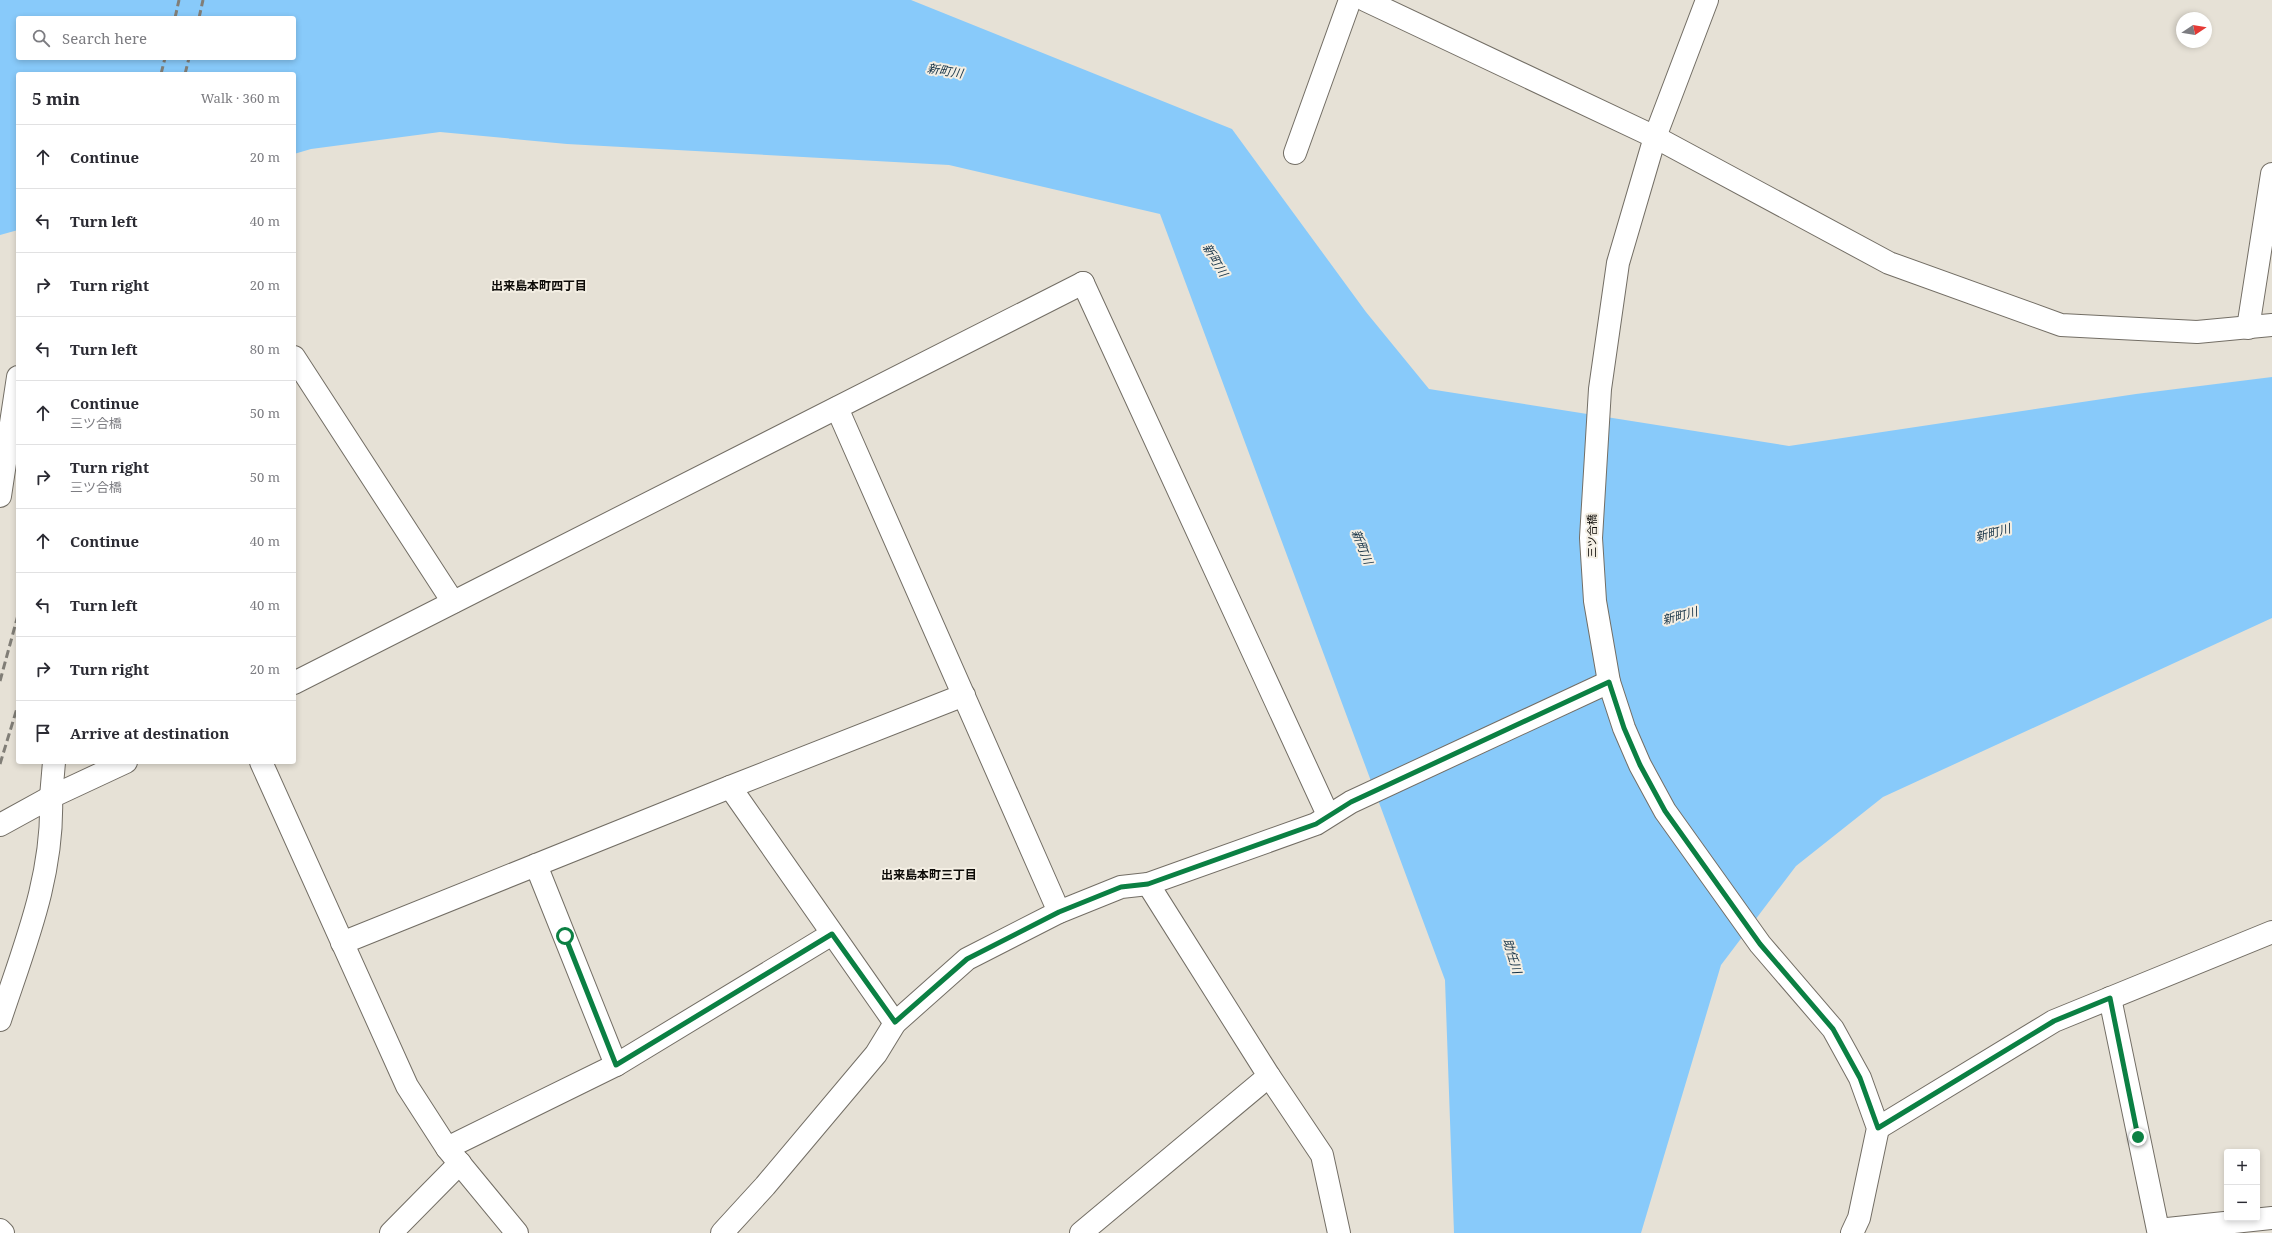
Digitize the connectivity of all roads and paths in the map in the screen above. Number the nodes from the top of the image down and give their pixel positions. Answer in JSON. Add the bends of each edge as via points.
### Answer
{"nodes":[{"id":1,"x":1350,"y":0,"type":"edge"},
{"id":2,"x":1365,"y":0,"type":"edge"},
{"id":3,"x":1707,"y":0,"type":"edge"},
{"id":4,"x":1655,"y":137,"type":"junction"},
{"id":5,"x":1295,"y":153,"type":"dead end"},
{"id":6,"x":2272,"y":174,"type":"edge"},
{"id":7,"x":2272,"y":325,"type":"edge"},
{"id":8,"x":2248,"y":328,"type":"junction"},
{"id":9,"x":296,"y":360,"type":"edge"},
{"id":10,"x":16,"y":390,"type":"edge"},
{"id":11,"x":837,"y":408,"type":"junction"},
{"id":12,"x":0,"y":496,"type":"edge"},
{"id":13,"x":453,"y":602,"type":"junction"},
{"id":14,"x":296,"y":682,"type":"edge"},
{"id":15,"x":1609,"y":682,"type":"junction"},
{"id":16,"x":964,"y":695,"type":"junction"},
{"id":17,"x":54,"y":764,"type":"edge"},
{"id":18,"x":122,"y":764,"type":"edge"},
{"id":19,"x":262,"y":764,"type":"edge"},
{"id":20,"x":730,"y":787,"type":"junction"},
{"id":21,"x":51,"y":796,"type":"junction"},
{"id":22,"x":1328,"y":815,"type":"junction"},
{"id":23,"x":0,"y":825,"type":"edge"},
{"id":24,"x":536,"y":865,"type":"junction"},
{"id":25,"x":1148,"y":884,"type":"junction"},
{"id":26,"x":1059,"y":912,"type":"junction"},
{"id":27,"x":2272,"y":932,"type":"edge"},
{"id":28,"x":832,"y":934,"type":"junction"},
{"id":29,"x":342,"y":943,"type":"junction"},
{"id":30,"x":2110,"y":998,"type":"junction"},
{"id":31,"x":0,"y":1020,"type":"edge"},
{"id":32,"x":895,"y":1022,"type":"junction"},
{"id":33,"x":616,"y":1065,"type":"junction"},
{"id":34,"x":1269,"y":1076,"type":"junction"},
{"id":35,"x":1878,"y":1128,"type":"junction"},
{"id":36,"x":453,"y":1155,"type":"junction"},
{"id":37,"x":2272,"y":1218,"type":"edge"},
{"id":38,"x":0,"y":1230,"type":"edge"},
{"id":39,"x":3,"y":1233,"type":"edge"},
{"id":40,"x":391,"y":1233,"type":"edge"},
{"id":41,"x":517,"y":1233,"type":"edge"},
{"id":42,"x":722,"y":1233,"type":"edge"},
{"id":43,"x":1081,"y":1233,"type":"edge"},
{"id":44,"x":1339,"y":1233,"type":"edge"},
{"id":45,"x":1852,"y":1233,"type":"edge"}],
"edges":[{"from":1,"to":5,"type":"street"},
{"from":2,"to":4,"type":"street"},
{"from":3,"to":4,"type":"street","name":"三ツ合橋"},
{"from":4,"to":8,"type":"street","via":[[1889,263],[2061,325],[2197,332]]},
{"from":4,"to":15,"type":"street","name":"三ツ合橋","via":[[1618,264],[1600,389],[1591,538],[1595,601]]},
{"from":6,"to":8,"type":"street"},
{"from":7,"to":8,"type":"street"},
{"from":9,"to":13,"type":"street"},
{"from":10,"to":12,"type":"street"},
{"from":11,"to":13,"type":"street"},
{"from":11,"to":16,"type":"street"},
{"from":11,"to":22,"type":"street","via":[[1083,283]]},
{"from":13,"to":14,"type":"street"},
{"from":15,"to":22,"type":"street"},
{"from":15,"to":35,"type":"street","name":"三ツ合橋","via":[[1624,728],[1640,765],[1665,811],[1760,944],[1833,1029],[1860,1078]]},
{"from":16,"to":20,"type":"street"},
{"from":16,"to":26,"type":"street"},
{"from":17,"to":21,"type":"street"},
{"from":18,"to":21,"type":"street"},
{"from":19,"to":29,"type":"street"},
{"from":20,"to":24,"type":"street"},
{"from":20,"to":28,"type":"street"},
{"from":21,"to":23,"type":"street"},
{"from":21,"to":31,"type":"street","via":[[52,829],[40,899]]},
{"from":22,"to":25,"type":"street","via":[[1316,824]]},
{"from":24,"to":29,"type":"street"},
{"from":24,"to":33,"type":"street"},
{"from":25,"to":26,"type":"street","via":[[1121,887]]},
{"from":25,"to":34,"type":"street"},
{"from":26,"to":32,"type":"street","via":[[967,959]]},
{"from":27,"to":30,"type":"street"},
{"from":28,"to":32,"type":"street"},
{"from":28,"to":33,"type":"street"},
{"from":29,"to":36,"type":"street","via":[[406,1086]]},
{"from":30,"to":35,"type":"street","via":[[2054,1021]]},
{"from":30,"to":37,"type":"street","via":[[2158,1230]]},
{"from":32,"to":42,"type":"street","via":[[871,1060]]},
{"from":33,"to":36,"type":"street"},
{"from":34,"to":43,"type":"street"},
{"from":34,"to":44,"type":"street","via":[[1322,1155]]},
{"from":35,"to":45,"type":"street","via":[[1859,1218]]},
{"from":36,"to":40,"type":"street"},
{"from":36,"to":41,"type":"street"},
{"from":38,"to":39,"type":"street"}]}
